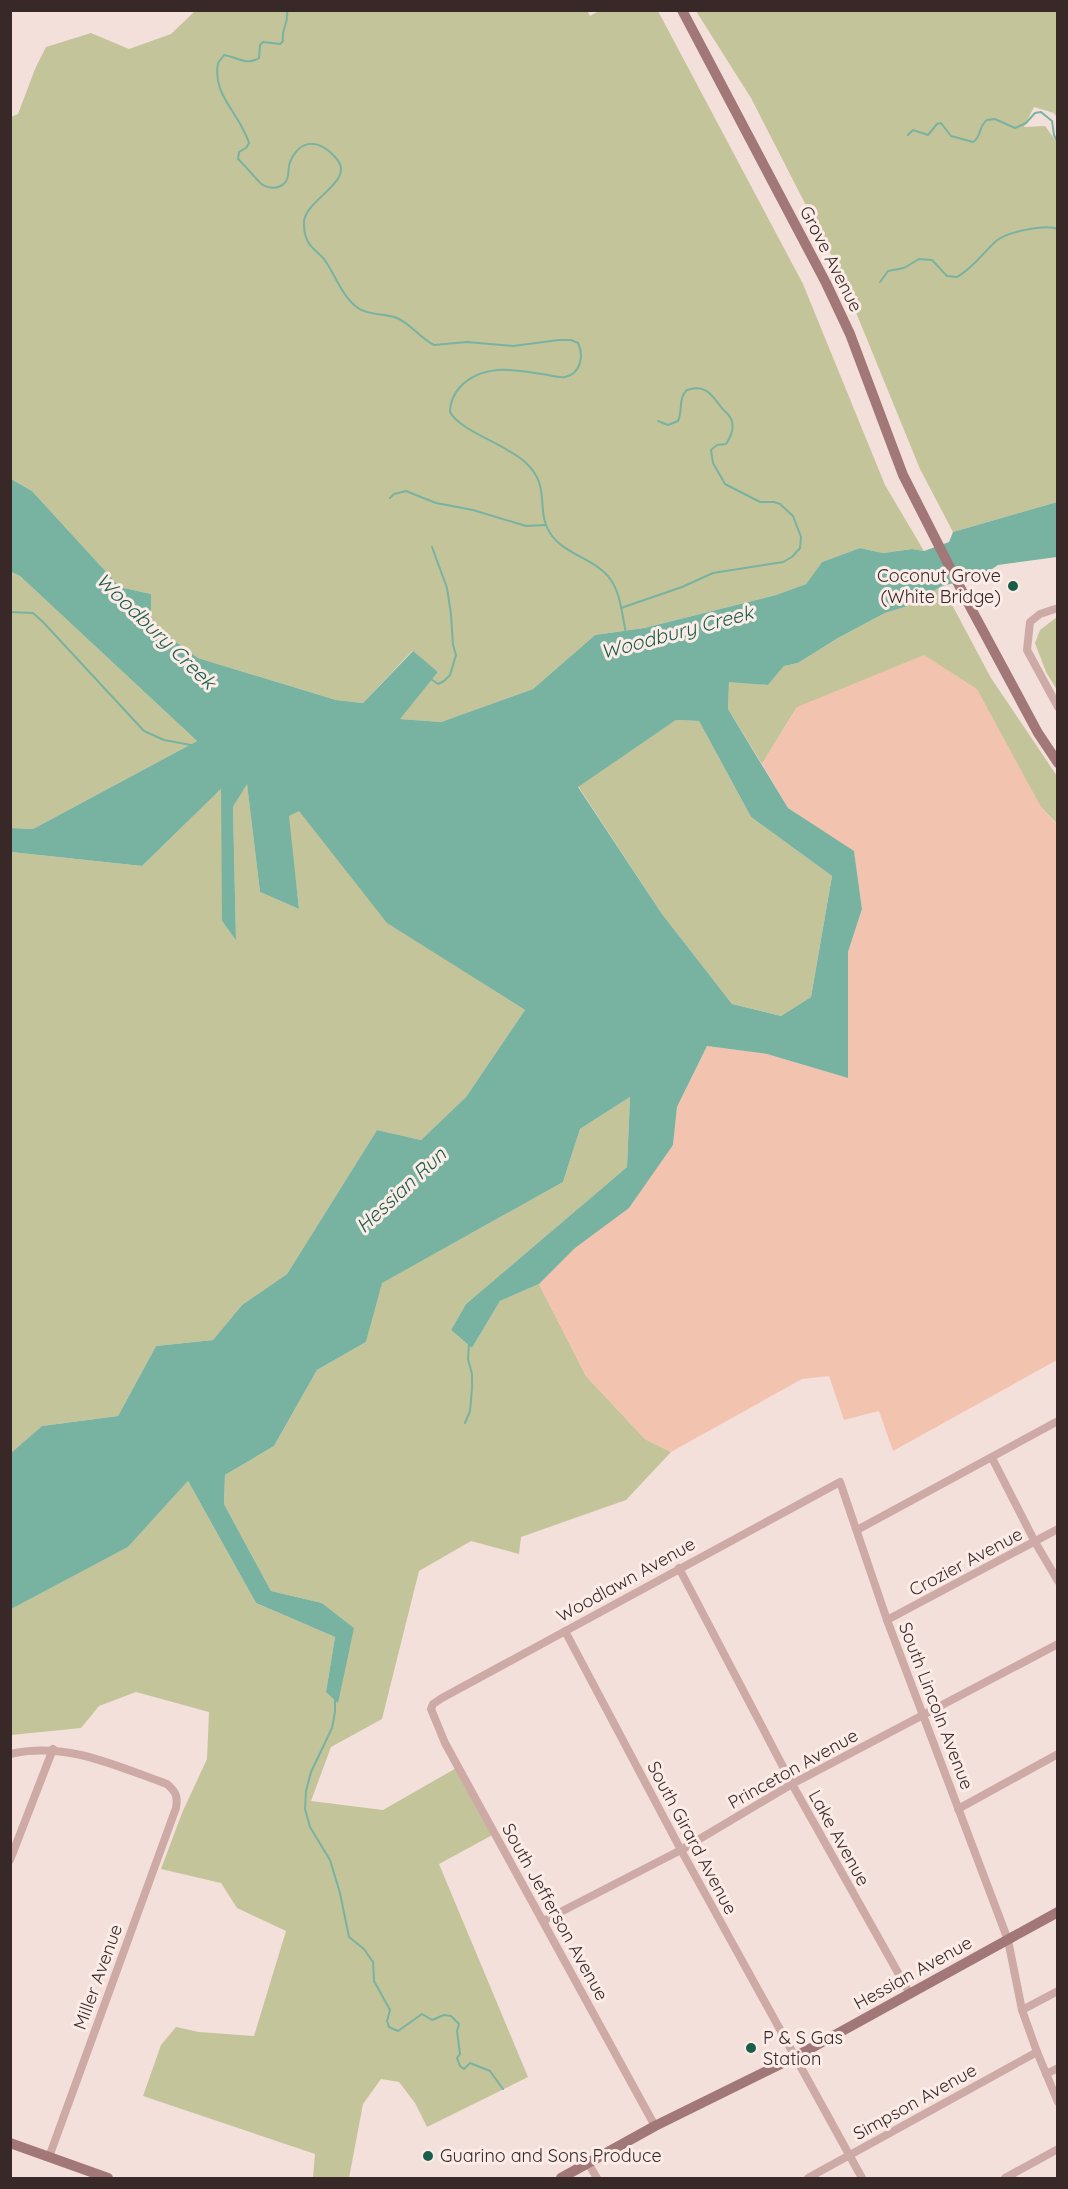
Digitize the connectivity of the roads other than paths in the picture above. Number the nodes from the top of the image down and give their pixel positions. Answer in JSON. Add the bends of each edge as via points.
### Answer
{"nodes":[{"id":1,"x":682,"y":10,"type":"edge"},
{"id":2,"x":1058,"y":608,"type":"edge"},
{"id":3,"x":1058,"y":707,"type":"edge"},
{"id":4,"x":1058,"y":763,"type":"edge"},
{"id":5,"x":1058,"y":1421,"type":"edge"},
{"id":6,"x":992,"y":1458,"type":"junction"},
{"id":7,"x":840,"y":1482,"type":"joint"},
{"id":8,"x":1058,"y":1529,"type":"edge"},
{"id":9,"x":857,"y":1530,"type":"junction"},
{"id":10,"x":1035,"y":1542,"type":"junction"},
{"id":11,"x":679,"y":1568,"type":"junction"},
{"id":12,"x":1058,"y":1581,"type":"edge"},
{"id":13,"x":887,"y":1620,"type":"junction"},
{"id":14,"x":565,"y":1631,"type":"junction"},
{"id":15,"x":1058,"y":1644,"type":"edge"},
{"id":16,"x":431,"y":1709,"type":"joint"},
{"id":17,"x":923,"y":1714,"type":"junction"},
{"id":18,"x":53,"y":1749,"type":"junction"},
{"id":19,"x":10,"y":1754,"type":"edge"},
{"id":20,"x":1058,"y":1754,"type":"edge"},
{"id":21,"x":792,"y":1784,"type":"junction"},
{"id":22,"x":958,"y":1809,"type":"junction"},
{"id":23,"x":681,"y":1850,"type":"junction"},
{"id":24,"x":10,"y":1860,"type":"edge"},
{"id":25,"x":1058,"y":1912,"type":"edge"},
{"id":26,"x":543,"y":1921,"type":"junction"},
{"id":27,"x":1008,"y":1940,"type":"junction"},
{"id":28,"x":1058,"y":1991,"type":"edge"},
{"id":29,"x":910,"y":1994,"type":"junction"},
{"id":30,"x":1022,"y":2010,"type":"junction"},
{"id":31,"x":1036,"y":2052,"type":"junction"},
{"id":32,"x":795,"y":2057,"type":"junction"},
{"id":33,"x":1058,"y":2068,"type":"edge"},
{"id":34,"x":1046,"y":2074,"type":"junction"},
{"id":35,"x":1058,"y":2102,"type":"edge"},
{"id":36,"x":656,"y":2127,"type":"junction"},
{"id":37,"x":10,"y":2143,"type":"edge"},
{"id":38,"x":1058,"y":2149,"type":"edge"},
{"id":39,"x":849,"y":2156,"type":"junction"},
{"id":40,"x":49,"y":2157,"type":"junction"},
{"id":41,"x":588,"y":2163,"type":"junction"},
{"id":42,"x":108,"y":2178,"type":"edge"},
{"id":43,"x":561,"y":2178,"type":"edge"},
{"id":44,"x":597,"y":2178,"type":"edge"},
{"id":45,"x":808,"y":2178,"type":"edge"},
{"id":46,"x":862,"y":2178,"type":"edge"},
{"id":47,"x":1005,"y":2178,"type":"edge"}],
"edges":[{"from":1,"to":4,"type":"main road","name":"Grove Avenue","via":[[850,334],[903,475],[931,532],[1038,733]]},
{"from":2,"to":3,"type":"street","via":[[1030,622],[1027,650]]},
{"from":5,"to":6,"type":"street"},
{"from":6,"to":9,"type":"street"},
{"from":6,"to":10,"type":"street"},
{"from":7,"to":9,"type":"street","name":"South Lincoln Avenue"},
{"from":7,"to":11,"type":"street","name":"Woodlawn Avenue"},
{"from":8,"to":10,"type":"street","name":"Crozier Avenue"},
{"from":9,"to":13,"type":"street","name":"South Lincoln Avenue"},
{"from":10,"to":12,"type":"street"},
{"from":10,"to":13,"type":"street","name":"Crozier Avenue"},
{"from":11,"to":14,"type":"street","name":"Woodlawn Avenue"},
{"from":11,"to":21,"type":"street","name":"Lake Avenue"},
{"from":13,"to":17,"type":"street","name":"South Lincoln Avenue"},
{"from":14,"to":16,"type":"street","name":"Woodlawn Avenue","via":[[442,1698]]},
{"from":14,"to":23,"type":"street","name":"South Girard Avenue"},
{"from":15,"to":17,"type":"street","name":"Princeton Avenue"},
{"from":16,"to":26,"type":"street","name":"South Jefferson Avenue","via":[[445,1743]]},
{"from":17,"to":21,"type":"street","name":"Princeton Avenue"},
{"from":17,"to":22,"type":"street","name":"South Lincoln Avenue"},
{"from":18,"to":19,"type":"street"},
{"from":18,"to":24,"type":"street"},
{"from":18,"to":40,"type":"street","name":"Miller Avenue","via":[[85,1755],[166,1784],[178,1797]]},
{"from":20,"to":22,"type":"street"},
{"from":21,"to":23,"type":"street","name":"Princeton Avenue"},
{"from":21,"to":29,"type":"street","name":"Lake Avenue"},
{"from":22,"to":27,"type":"street","name":"South Lincoln Avenue"},
{"from":23,"to":26,"type":"street","name":"Princeton Avenue"},
{"from":23,"to":32,"type":"street","name":"South Girard Avenue"},
{"from":25,"to":27,"type":"main road","name":"Hessian Avenue"},
{"from":26,"to":36,"type":"street","name":"South Jefferson Avenue"},
{"from":27,"to":29,"type":"main road","name":"Hessian Avenue"},
{"from":27,"to":30,"type":"street","name":"South Lincoln Avenue"},
{"from":28,"to":30,"type":"street"},
{"from":29,"to":32,"type":"main road","name":"Hessian Avenue"},
{"from":30,"to":31,"type":"street","name":"South Lincoln Avenue"},
{"from":31,"to":34,"type":"street","name":"South Lincoln Avenue"},
{"from":31,"to":39,"type":"street","name":"Simpson Avenue"},
{"from":32,"to":36,"type":"main road","name":"Hessian Avenue"},
{"from":32,"to":39,"type":"street","name":"South Girard Avenue"},
{"from":33,"to":34,"type":"street"},
{"from":34,"to":35,"type":"street","name":"South Lincoln Avenue"},
{"from":36,"to":41,"type":"main road","name":"Hessian Avenue"},
{"from":37,"to":40,"type":"main road"},
{"from":38,"to":47,"type":"street"},
{"from":39,"to":45,"type":"street","name":"Simpson Avenue"},
{"from":39,"to":46,"type":"street","name":"South Girard Avenue"},
{"from":40,"to":42,"type":"main road"},
{"from":41,"to":43,"type":"main road","name":"Hessian Avenue"},
{"from":41,"to":44,"type":"street"}]}
